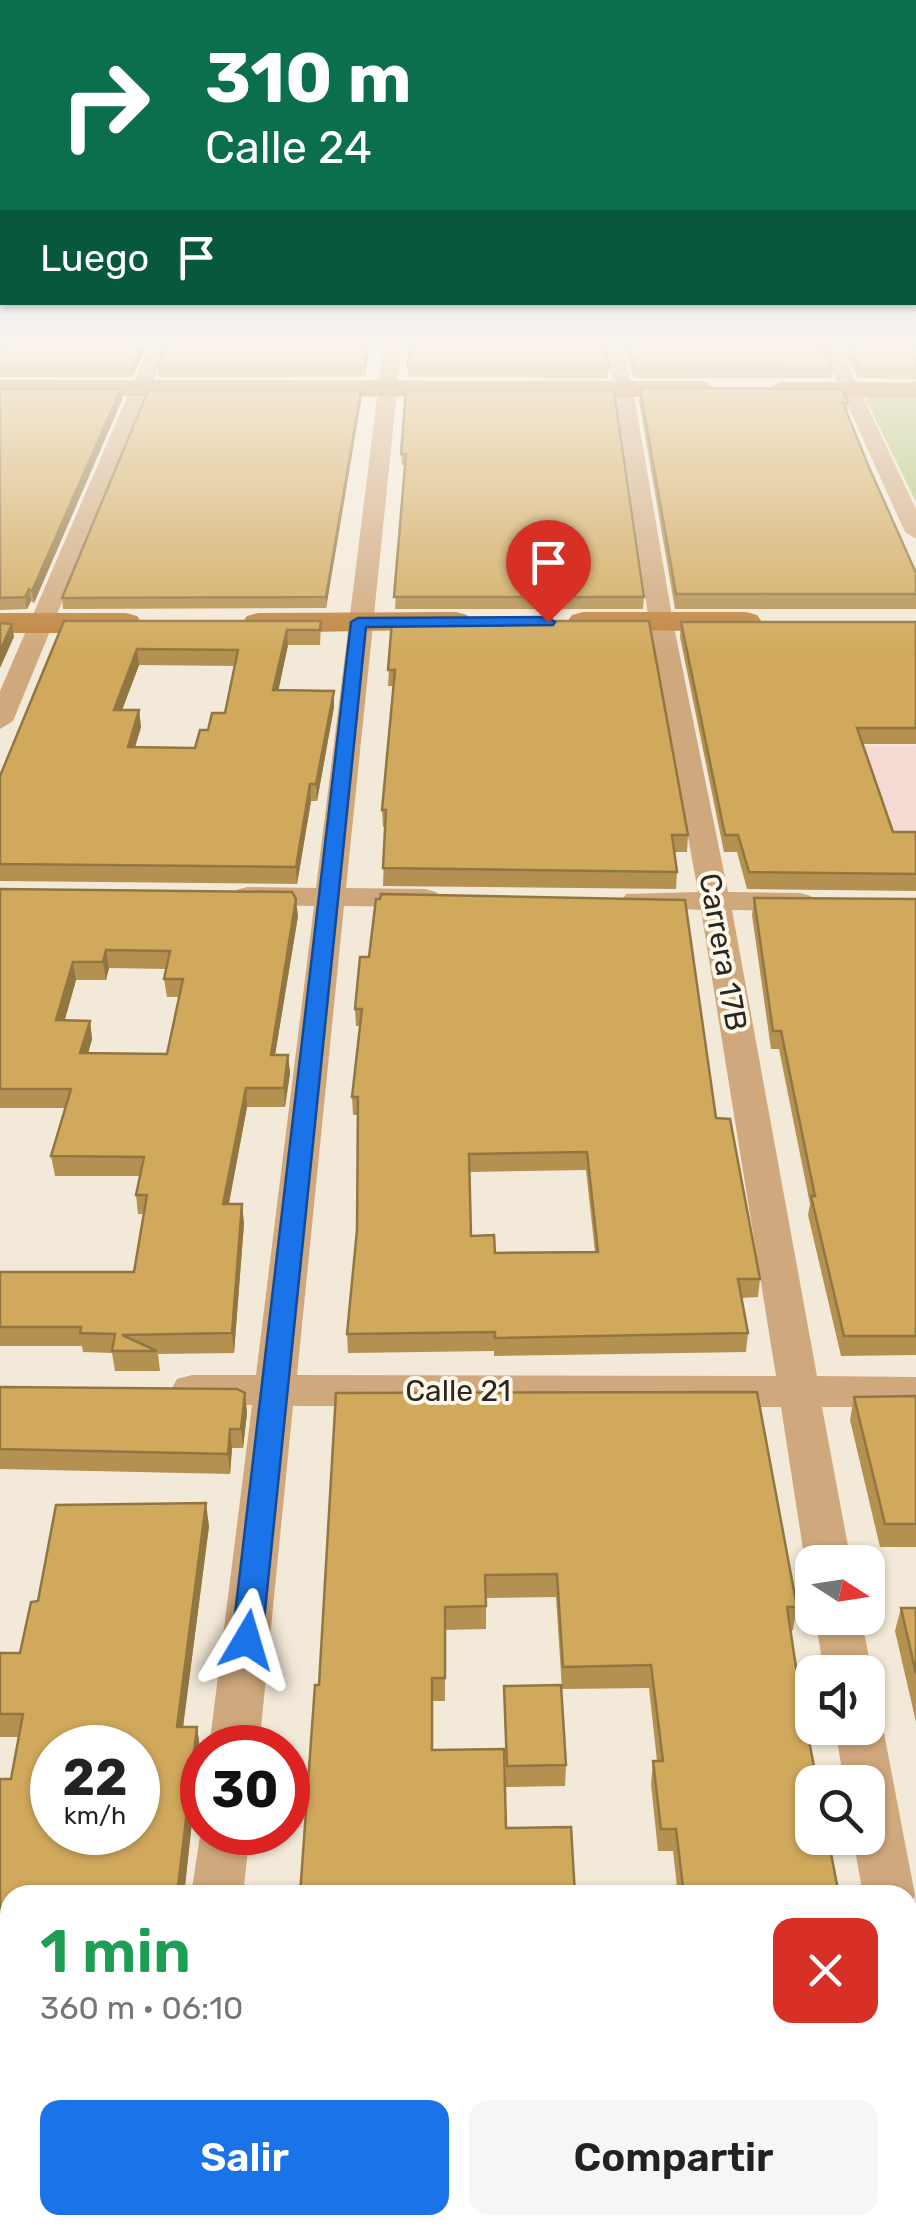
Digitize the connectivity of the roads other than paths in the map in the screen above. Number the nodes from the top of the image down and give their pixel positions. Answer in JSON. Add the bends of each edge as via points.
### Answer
{"nodes":[{"id":1,"x":117,"y":446,"type":"edge"},
{"id":2,"x":380,"y":446,"type":"edge"},
{"id":3,"x":633,"y":446,"type":"edge"},
{"id":4,"x":876,"y":446,"type":"edge"},
{"id":5,"x":916,"y":532,"type":"edge"},
{"id":6,"x":358,"y":622,"type":"junction"},
{"id":7,"x":491,"y":622,"type":"edge"},
{"id":8,"x":548,"y":622,"type":"edge"},
{"id":9,"x":661,"y":622,"type":"junction"},
{"id":10,"x":779,"y":622,"type":"edge"},
{"id":11,"x":0,"y":623,"type":"edge"},
{"id":12,"x":43,"y":623,"type":"junction"},
{"id":13,"x":161,"y":623,"type":"edge"},
{"id":14,"x":220,"y":623,"type":"edge"},
{"id":15,"x":0,"y":720,"type":"edge"},
{"id":16,"x":212,"y":896,"type":"edge"},
{"id":17,"x":328,"y":897,"type":"junction"},
{"id":18,"x":464,"y":898,"type":"edge"},
{"id":19,"x":599,"y":900,"type":"edge"},
{"id":20,"x":715,"y":900,"type":"junction"},
{"id":21,"x":824,"y":902,"type":"edge"},
{"id":22,"x":158,"y":1390,"type":"edge"},
{"id":23,"x":277,"y":1390,"type":"junction"},
{"id":24,"x":797,"y":1392,"type":"junction"},
{"id":25,"x":916,"y":1392,"type":"edge"},
{"id":26,"x":825,"y":1545,"type":"edge"},
{"id":27,"x":237,"y":1725,"type":"edge"},
{"id":28,"x":861,"y":1745,"type":"edge"},
{"id":29,"x":221,"y":1855,"type":"edge"},
{"id":30,"x":217,"y":1885,"type":"edge"},
{"id":31,"x":888,"y":1885,"type":"edge"}],
"edges":[{"from":1,"to":12,"type":"street"},
{"from":2,"to":6,"type":"street"},
{"from":3,"to":9,"type":"street","name":"Carrera 17B"},
{"from":4,"to":5,"type":"street"},
{"from":6,"to":7,"type":"street"},
{"from":6,"to":14,"type":"street"},
{"from":6,"to":17,"type":"street"},
{"from":8,"to":9,"type":"street"},
{"from":9,"to":10,"type":"street"},
{"from":9,"to":20,"type":"street","name":"Carrera 17B"},
{"from":11,"to":12,"type":"street"},
{"from":12,"to":13,"type":"street"},
{"from":12,"to":15,"type":"street"},
{"from":16,"to":17,"type":"street"},
{"from":17,"to":18,"type":"street"},
{"from":17,"to":23,"type":"street"},
{"from":19,"to":20,"type":"street"},
{"from":20,"to":21,"type":"street"},
{"from":20,"to":24,"type":"street","name":"Carrera 17B"},
{"from":22,"to":23,"type":"street","name":"Calle 21"},
{"from":23,"to":24,"type":"street","name":"Calle 21"},
{"from":23,"to":27,"type":"street"},
{"from":24,"to":25,"type":"street","name":"Calle 21"},
{"from":24,"to":26,"type":"street","name":"Carrera 17B"},
{"from":28,"to":31,"type":"street"},
{"from":29,"to":30,"type":"street"}]}
